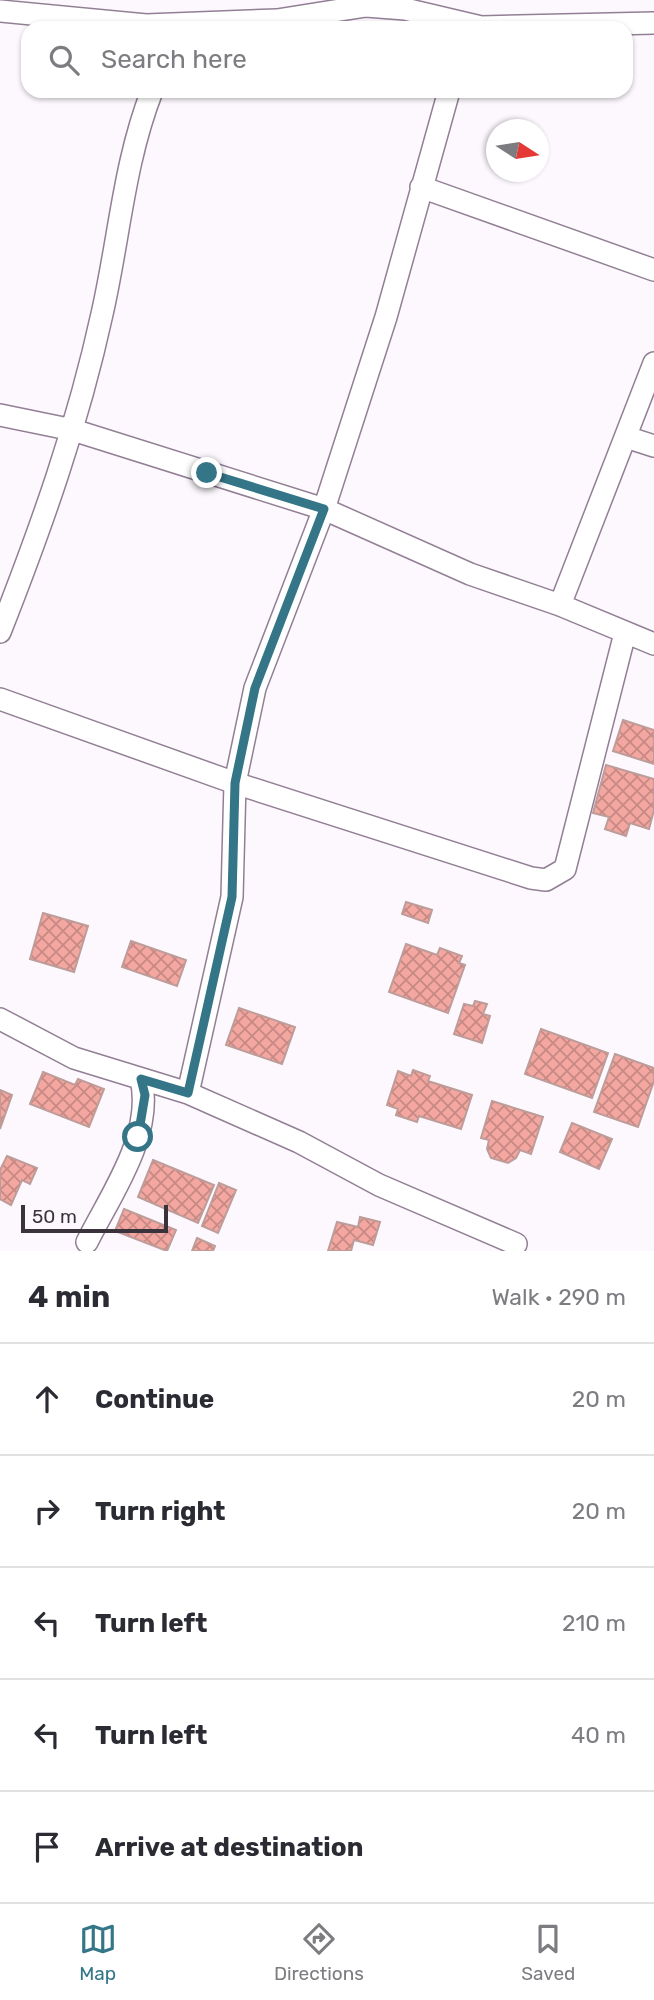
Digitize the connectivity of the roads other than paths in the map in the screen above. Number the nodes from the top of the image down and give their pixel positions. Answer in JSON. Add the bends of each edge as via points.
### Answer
{"nodes":[{"id":1,"x":366,"y":3,"type":"edge"},
{"id":2,"x":0,"y":10,"type":"edge"},
{"id":3,"x":90,"y":21,"type":"edge"},
{"id":4,"x":262,"y":21,"type":"edge"},
{"id":5,"x":456,"y":21,"type":"edge"},
{"id":6,"x":633,"y":23,"type":"edge"},
{"id":7,"x":654,"y":23,"type":"edge"},
{"id":8,"x":150,"y":98,"type":"edge"},
{"id":9,"x":447,"y":98,"type":"edge"},
{"id":10,"x":421,"y":187,"type":"junction"},
{"id":11,"x":654,"y":270,"type":"edge"},
{"id":12,"x":654,"y":363,"type":"edge"},
{"id":13,"x":0,"y":415,"type":"edge"},
{"id":14,"x":73,"y":430,"type":"junction"},
{"id":15,"x":626,"y":437,"type":"junction"},
{"id":16,"x":654,"y":446,"type":"edge"},
{"id":17,"x":324,"y":509,"type":"junction"},
{"id":18,"x":560,"y":605,"type":"junction"},
{"id":19,"x":0,"y":632,"type":"edge"},
{"id":20,"x":625,"y":633,"type":"junction"},
{"id":21,"x":654,"y":644,"type":"edge"},
{"id":22,"x":0,"y":699,"type":"edge"},
{"id":23,"x":235,"y":783,"type":"junction"},
{"id":24,"x":0,"y":1019,"type":"edge"},
{"id":25,"x":141,"y":1079,"type":"junction"},
{"id":26,"x":188,"y":1093,"type":"junction"},
{"id":27,"x":87,"y":1242,"type":"dead end"},
{"id":28,"x":516,"y":1244,"type":"dead end"}],
"edges":[{"from":1,"to":4,"type":"street"},
{"from":1,"to":5,"type":"street"},
{"from":2,"to":3,"type":"street"},
{"from":6,"to":7,"type":"street"},
{"from":8,"to":14,"type":"street","via":[[135,143],[102,313]]},
{"from":9,"to":10,"type":"street"},
{"from":10,"to":11,"type":"street"},
{"from":10,"to":17,"type":"street","via":[[386,317]]},
{"from":12,"to":15,"type":"street"},
{"from":13,"to":14,"type":"street"},
{"from":14,"to":17,"type":"street"},
{"from":14,"to":19,"type":"street"},
{"from":15,"to":16,"type":"street"},
{"from":15,"to":18,"type":"street"},
{"from":17,"to":18,"type":"street","via":[[470,574]]},
{"from":17,"to":23,"type":"street","via":[[255,688]]},
{"from":18,"to":20,"type":"street"},
{"from":20,"to":21,"type":"street"},
{"from":20,"to":23,"type":"street","via":[[565,869],[558,876],[531,878]]},
{"from":22,"to":23,"type":"street"},
{"from":23,"to":26,"type":"street","via":[[232,897]]},
{"from":24,"to":25,"type":"street","via":[[74,1058]]},
{"from":25,"to":26,"type":"street"},
{"from":25,"to":27,"type":"street","via":[[145,1095],[138,1137]]},
{"from":26,"to":28,"type":"street","via":[[308,1146],[379,1185]]}]}
